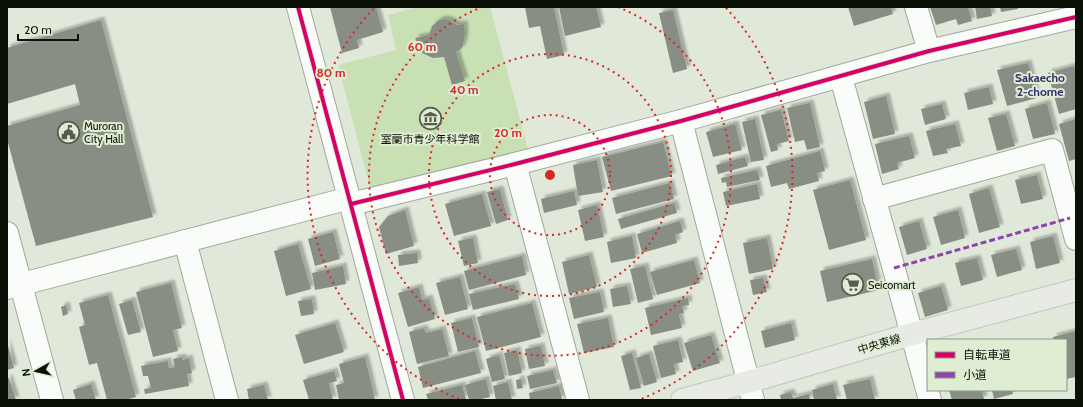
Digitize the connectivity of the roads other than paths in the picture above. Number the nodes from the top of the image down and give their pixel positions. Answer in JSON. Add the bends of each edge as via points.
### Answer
{"nodes":[{"id":1,"x":298,"y":7,"type":"edge"},
{"id":2,"x":916,"y":7,"type":"edge"},
{"id":3,"x":1076,"y":17,"type":"edge"},
{"id":4,"x":929,"y":51,"type":"junction"},
{"id":5,"x":841,"y":76,"type":"junction"},
{"id":6,"x":681,"y":121,"type":"junction"},
{"id":7,"x":515,"y":164,"type":"junction"},
{"id":8,"x":874,"y":199,"type":"junction"},
{"id":9,"x":350,"y":201,"type":"junction"},
{"id":10,"x":7,"y":233,"type":"edge"},
{"id":11,"x":1076,"y":239,"type":"edge"},
{"id":12,"x":186,"y":241,"type":"junction"},
{"id":13,"x":14,"y":286,"type":"edge"},
{"id":14,"x":1076,"y":290,"type":"edge"},
{"id":15,"x":912,"y":334,"type":"junction"},
{"id":16,"x":927,"y":389,"type":"edge"},
{"id":17,"x":750,"y":391,"type":"edge"},
{"id":18,"x":52,"y":400,"type":"edge"},
{"id":19,"x":227,"y":400,"type":"edge"},
{"id":20,"x":403,"y":400,"type":"edge"},
{"id":21,"x":578,"y":400,"type":"edge"},
{"id":22,"x":682,"y":400,"type":"edge"}],
"edges":[{"from":1,"to":9,"type":"street"},
{"from":2,"to":4,"type":"street"},
{"from":3,"to":4,"type":"street"},
{"from":4,"to":5,"type":"street"},
{"from":5,"to":6,"type":"street"},
{"from":5,"to":8,"type":"street"},
{"from":6,"to":7,"type":"street"},
{"from":6,"to":17,"type":"street"},
{"from":7,"to":9,"type":"street"},
{"from":7,"to":21,"type":"street"},
{"from":8,"to":11,"type":"street","via":[[1052,150]]},
{"from":8,"to":15,"type":"street"},
{"from":9,"to":12,"type":"street"},
{"from":9,"to":20,"type":"street"},
{"from":10,"to":13,"type":"street"},
{"from":12,"to":13,"type":"street"},
{"from":12,"to":19,"type":"street"},
{"from":13,"to":18,"type":"street"},
{"from":14,"to":15,"type":"main road","name":"中央東線"},
{"from":15,"to":16,"type":"street"},
{"from":15,"to":17,"type":"main road","name":"中央東線"},
{"from":17,"to":22,"type":"main road","name":"中央東線"}]}
